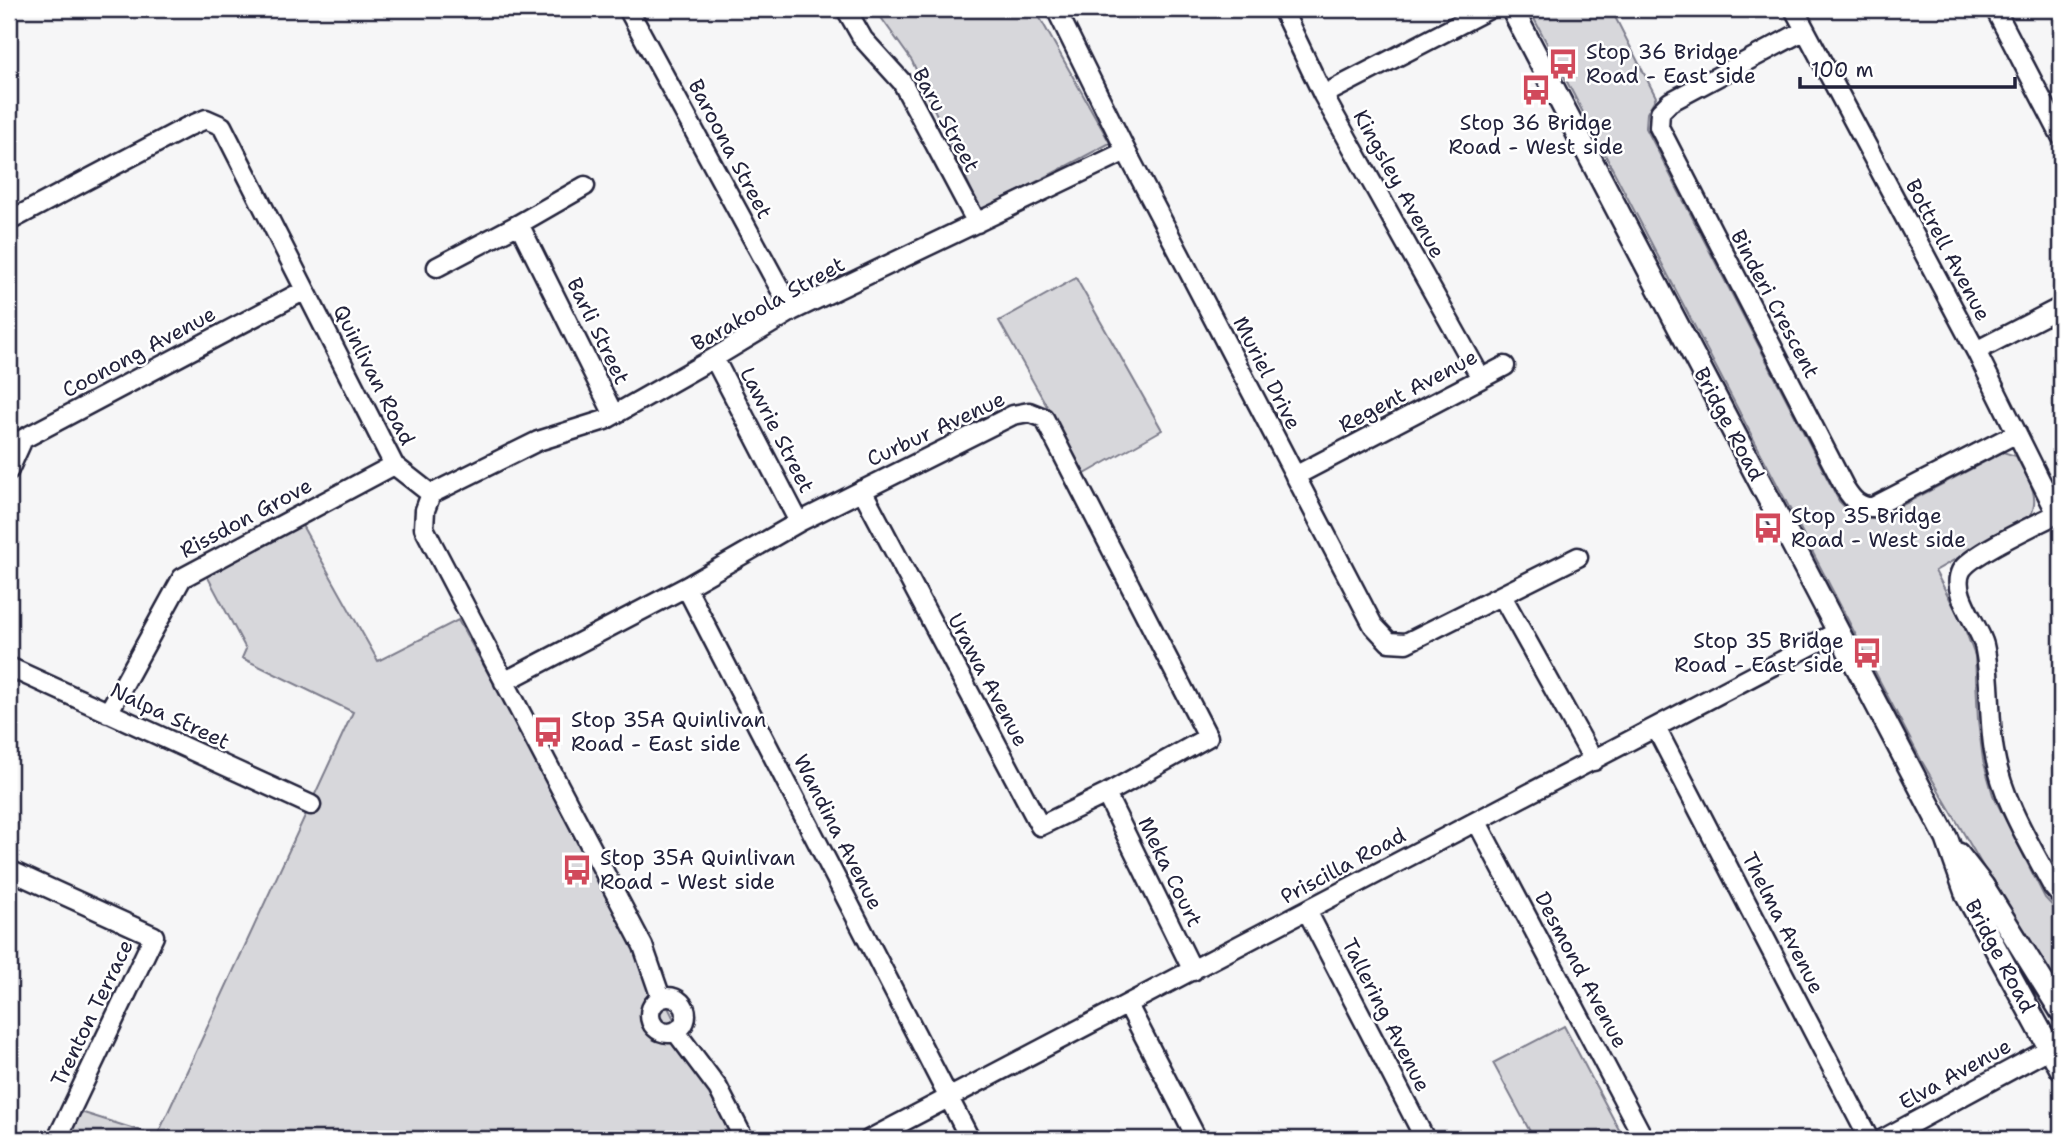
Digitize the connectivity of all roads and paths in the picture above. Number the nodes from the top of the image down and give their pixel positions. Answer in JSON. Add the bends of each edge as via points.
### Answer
{"nodes":[{"id":1,"x":628,"y":9,"type":"edge"},
{"id":2,"x":846,"y":9,"type":"edge"},
{"id":3,"x":1056,"y":9,"type":"edge"},
{"id":4,"x":1282,"y":9,"type":"edge"},
{"id":5,"x":1489,"y":9,"type":"edge"},
{"id":6,"x":1512,"y":9,"type":"edge"},
{"id":7,"x":1794,"y":9,"type":"edge"},
{"id":8,"x":1995,"y":9,"type":"edge"},
{"id":9,"x":1805,"y":30,"type":"junction"},
{"id":10,"x":1323,"y":94,"type":"junction"},
{"id":11,"x":2061,"y":135,"type":"edge"},
{"id":12,"x":1126,"y":151,"type":"junction"},
{"id":13,"x":585,"y":186,"type":"dead end"},
{"id":14,"x":9,"y":221,"type":"edge"},
{"id":15,"x":977,"y":223,"type":"junction"},
{"id":16,"x":519,"y":224,"type":"junction"},
{"id":17,"x":437,"y":267,"type":"dead end"},
{"id":18,"x":305,"y":290,"type":"junction"},
{"id":19,"x":2061,"y":307,"type":"edge"},
{"id":20,"x":792,"y":311,"type":"junction"},
{"id":21,"x":1976,"y":351,"type":"junction"},
{"id":22,"x":714,"y":358,"type":"junction"},
{"id":23,"x":1504,"y":366,"type":"dead end"},
{"id":24,"x":1480,"y":379,"type":"junction"},
{"id":25,"x":614,"y":415,"type":"junction"},
{"id":26,"x":2017,"y":433,"type":"junction"},
{"id":27,"x":394,"y":465,"type":"junction"},
{"id":28,"x":9,"y":470,"type":"edge"},
{"id":29,"x":1295,"y":476,"type":"junction"},
{"id":30,"x":862,"y":490,"type":"junction"},
{"id":31,"x":431,"y":494,"type":"junction"},
{"id":32,"x":2059,"y":513,"type":"edge"},
{"id":33,"x":799,"y":522,"type":"junction"},
{"id":34,"x":1578,"y":557,"type":"dead end"},
{"id":35,"x":686,"y":587,"type":"junction"},
{"id":36,"x":1502,"y":596,"type":"junction"},
{"id":37,"x":1837,"y":632,"type":"junction"},
{"id":38,"x":9,"y":667,"type":"edge"},
{"id":39,"x":504,"y":682,"type":"junction"},
{"id":40,"x":108,"y":713,"type":"junction"},
{"id":41,"x":1656,"y":728,"type":"junction"},
{"id":42,"x":1594,"y":761,"type":"junction"},
{"id":43,"x":1105,"y":794,"type":"junction"},
{"id":44,"x":312,"y":805,"type":"dead end"},
{"id":45,"x":1477,"y":822,"type":"junction"},
{"id":46,"x":1947,"y":839,"type":"junction"},
{"id":47,"x":9,"y":870,"type":"edge"},
{"id":48,"x":2061,"y":896,"type":"edge"},
{"id":49,"x":1307,"y":911,"type":"junction"},
{"id":50,"x":1193,"y":971,"type":"junction"},
{"id":51,"x":661,"y":999,"type":"junction"},
{"id":52,"x":1128,"y":1004,"type":"junction"},
{"id":53,"x":2061,"y":1011,"type":"edge"},
{"id":54,"x":676,"y":1032,"type":"junction"},
{"id":55,"x":2055,"y":1046,"type":"edge"},
{"id":56,"x":2061,"y":1069,"type":"edge"},
{"id":57,"x":949,"y":1098,"type":"junction"},
{"id":58,"x":57,"y":1139,"type":"edge"},
{"id":59,"x":744,"y":1139,"type":"edge"},
{"id":60,"x":870,"y":1139,"type":"edge"},
{"id":61,"x":970,"y":1139,"type":"edge"},
{"id":62,"x":1197,"y":1139,"type":"edge"},
{"id":63,"x":1425,"y":1139,"type":"edge"},
{"id":64,"x":1644,"y":1139,"type":"edge"},
{"id":65,"x":1869,"y":1139,"type":"edge"},
{"id":66,"x":1883,"y":1139,"type":"edge"}],
"edges":[{"from":1,"to":20,"type":"street","name":"Baroona Street"},
{"from":2,"to":15,"type":"street","name":"Baru Street","via":[[863,39],[902,82]]},
{"from":3,"to":12,"type":"street","name":"Muriel Drive"},
{"from":4,"to":10,"type":"street","name":"Kingsley Avenue"},
{"from":5,"to":10,"type":"street"},
{"from":6,"to":37,"type":"main road","name":"Bridge Road"},
{"from":7,"to":9,"type":"street","name":"Bottrell Avenue"},
{"from":8,"to":11,"type":"street"},
{"from":9,"to":21,"type":"street","name":"Bottrell Avenue"},
{"from":9,"to":26,"type":"street","name":"Binderi Crescent","via":[[1670,102],[1660,112],[1658,127],[1845,488],[1859,504],[1873,507]]},
{"from":10,"to":24,"type":"street","name":"Kingsley Avenue"},
{"from":12,"to":15,"type":"street","name":"Barakoola Street"},
{"from":12,"to":29,"type":"street","name":"Muriel Drive"},
{"from":13,"to":16,"type":"street"},
{"from":14,"to":18,"type":"street","name":"Quinlivan Road","via":[[206,119],[222,126]]},
{"from":15,"to":20,"type":"street","name":"Barakoola Street"},
{"from":16,"to":17,"type":"street"},
{"from":16,"to":25,"type":"street","name":"Barli Street"},
{"from":18,"to":27,"type":"street","name":"Quinlivan Road"},
{"from":18,"to":28,"type":"street","name":"Coonong Avenue","via":[[23,439]]},
{"from":19,"to":21,"type":"street"},
{"from":20,"to":22,"type":"street","name":"Barakoola Street"},
{"from":21,"to":26,"type":"street","name":"Bottrell Avenue"},
{"from":22,"to":25,"type":"street","name":"Barakoola Street"},
{"from":22,"to":33,"type":"street","name":"Lawrie Street"},
{"from":23,"to":24,"type":"street","name":"Regent Avenue"},
{"from":24,"to":29,"type":"street","name":"Regent Avenue"},
{"from":25,"to":31,"type":"street","name":"Barakoola Street","via":[[538,441]]},
{"from":26,"to":32,"type":"street","name":"Bottrell Avenue"},
{"from":27,"to":31,"type":"street","name":"Quinlivan Road"},
{"from":27,"to":40,"type":"street","name":"Rissdon Grove","via":[[182,578]]},
{"from":29,"to":36,"type":"street","name":"Muriel Drive","via":[[1373,625],[1389,642],[1406,643]]},
{"from":30,"to":33,"type":"street","name":"Curbur Avenue"},
{"from":30,"to":43,"type":"street","name":"Urawa Avenue","via":[[1040,826]]},
{"from":30,"to":43,"type":"street","name":"Curbur Avenue","via":[[1013,415],[1029,412],[1044,418],[1208,737]]},
{"from":31,"to":39,"type":"street","via":[[424,528]]},
{"from":32,"to":48,"type":"street","via":[[1974,558],[1959,578],[1961,595],[1983,641],[2003,788]]},
{"from":33,"to":35,"type":"street","name":"Curbur Avenue"},
{"from":34,"to":36,"type":"street","name":"Muriel Drive"},
{"from":35,"to":39,"type":"street","name":"Curbur Avenue"},
{"from":35,"to":57,"type":"street","name":"Wandina Avenue"},
{"from":36,"to":42,"type":"street"},
{"from":37,"to":41,"type":"street","name":"Priscilla Road"},
{"from":37,"to":46,"type":"main road","name":"Bridge Road"},
{"from":38,"to":40,"type":"street","name":"Nalpa Street"},
{"from":39,"to":51,"type":"street","via":[[643,946]]},
{"from":40,"to":44,"type":"street","name":"Nalpa Street"},
{"from":41,"to":42,"type":"street","name":"Priscilla Road"},
{"from":41,"to":65,"type":"street","name":"Thelma Avenue"},
{"from":42,"to":45,"type":"street","name":"Priscilla Road"},
{"from":43,"to":50,"type":"street","name":"Meka Court"},
{"from":45,"to":49,"type":"street","name":"Priscilla Road"},
{"from":45,"to":64,"type":"street","name":"Desmond Avenue"},
{"from":46,"to":53,"type":"main road","name":"Bridge Road","via":[[1983,886]]},
{"from":46,"to":55,"type":"main road","name":"Bridge Road","via":[[1967,896]]},
{"from":47,"to":58,"type":"street","name":"Trenton Terrace","via":[[154,936]]},
{"from":49,"to":50,"type":"street","name":"Priscilla Road"},
{"from":49,"to":63,"type":"street","name":"Tallering Avenue"},
{"from":50,"to":52,"type":"street","name":"Priscilla Road"},
{"from":51,"to":54,"type":"street","via":[[674,998],[685,1010]]},
{"from":51,"to":54,"type":"street","via":[[651,1009],[651,1021],[661,1032]]},
{"from":52,"to":57,"type":"street","name":"Priscilla Road"},
{"from":52,"to":62,"type":"street"},
{"from":54,"to":59,"type":"street","via":[[718,1088]]},
{"from":55,"to":56,"type":"main road","name":"Bridge Road"},
{"from":55,"to":66,"type":"street","name":"Elva Avenue"},
{"from":57,"to":60,"type":"street","name":"Priscilla Road"},
{"from":57,"to":61,"type":"street","name":"Wandina Avenue"}]}
